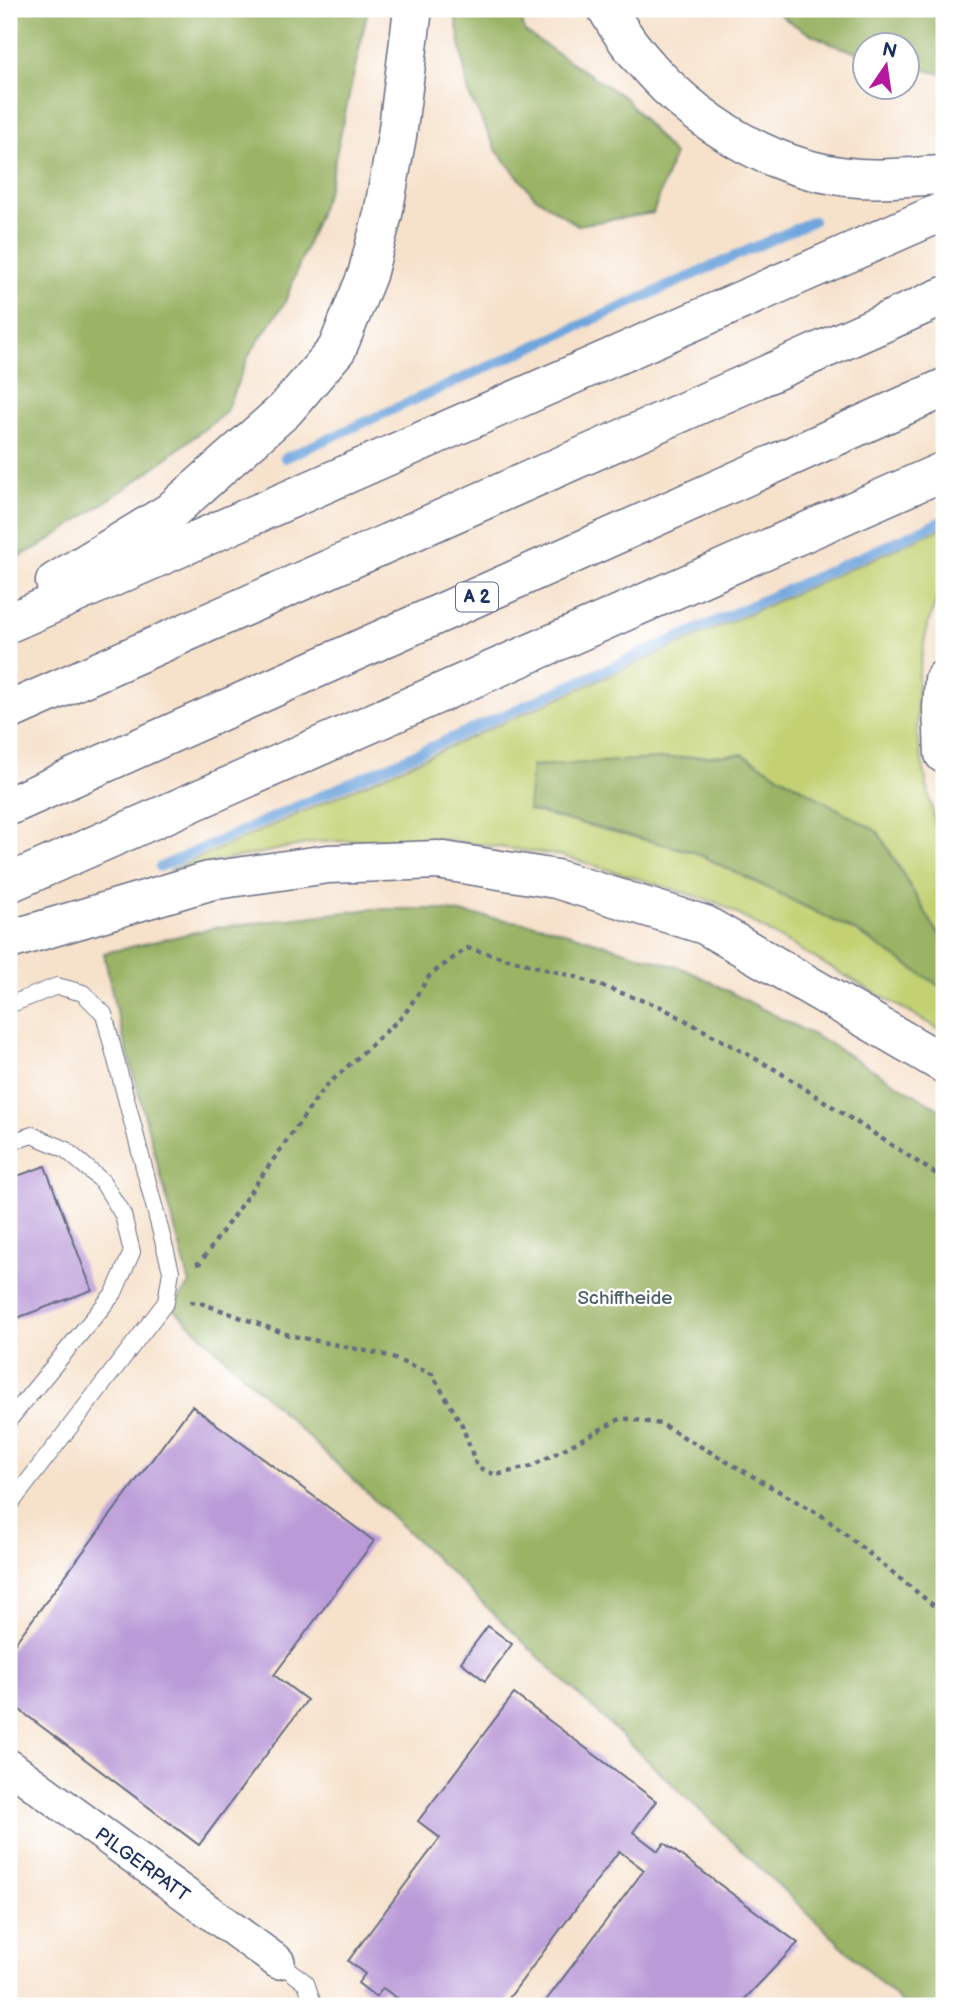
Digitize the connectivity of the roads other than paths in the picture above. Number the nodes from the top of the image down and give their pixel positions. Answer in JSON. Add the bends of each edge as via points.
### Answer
{"nodes":[{"id":1,"x":413,"y":9,"type":"edge"},
{"id":2,"x":607,"y":9,"type":"edge"},
{"id":3,"x":944,"y":174,"type":"edge"},
{"id":4,"x":944,"y":211,"type":"edge"},
{"id":5,"x":944,"y":296,"type":"edge"},
{"id":6,"x":944,"y":388,"type":"edge"},
{"id":7,"x":944,"y":471,"type":"edge"},
{"id":8,"x":9,"y":608,"type":"edge"},
{"id":9,"x":9,"y":623,"type":"edge"},
{"id":10,"x":944,"y":679,"type":"edge"},
{"id":11,"x":9,"y":711,"type":"edge"},
{"id":12,"x":944,"y":754,"type":"edge"},
{"id":13,"x":9,"y":806,"type":"edge"},
{"id":14,"x":9,"y":883,"type":"edge"},
{"id":15,"x":9,"y":940,"type":"edge"},
{"id":16,"x":9,"y":1005,"type":"edge"},
{"id":17,"x":944,"y":1064,"type":"edge"},
{"id":18,"x":9,"y":1143,"type":"edge"},
{"id":19,"x":9,"y":1420,"type":"edge"},
{"id":20,"x":9,"y":1506,"type":"edge"},
{"id":21,"x":9,"y":1766,"type":"edge"},
{"id":22,"x":278,"y":1962,"type":"joint"},
{"id":23,"x":314,"y":2006,"type":"edge"}],
"edges":[{"from":1,"to":8,"type":"highway","via":[[383,214],[367,275],[337,349],[285,410],[170,512]]},
{"from":2,"to":3,"type":"highway","via":[[642,61],[670,92],[739,140],[817,171],[859,178]]},
{"from":4,"to":9,"type":"highway"},
{"from":5,"to":11,"type":"highway"},
{"from":6,"to":13,"type":"highway","number":"A 2"},
{"from":7,"to":14,"type":"highway"},
{"from":10,"to":12,"type":"highway"},
{"from":15,"to":17,"type":"highway","via":[[209,881],[328,864],[438,860],[556,879],[705,925]]},
{"from":16,"to":20,"type":"lane","via":[[57,986],[83,993],[104,1014],[171,1270],[166,1302]]},
{"from":18,"to":19,"type":"lane","via":[[32,1135],[65,1149],[102,1181],[123,1215],[132,1252],[114,1293]]},
{"from":21,"to":22,"type":"street","name":"PILGERPATT"},
{"from":22,"to":23,"type":"lane","via":[[306,1983]]}]}
